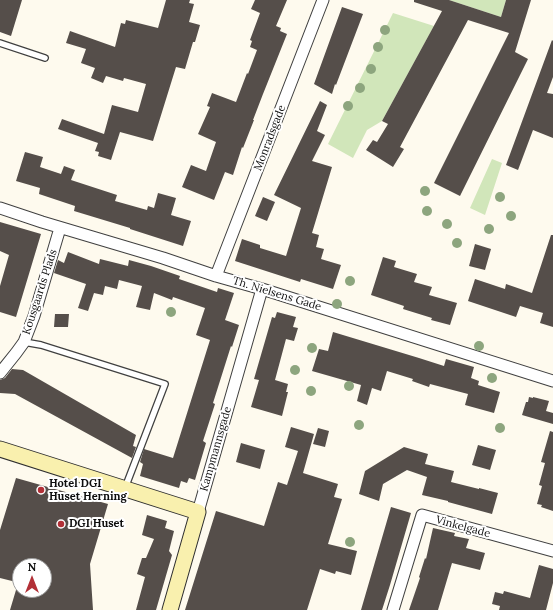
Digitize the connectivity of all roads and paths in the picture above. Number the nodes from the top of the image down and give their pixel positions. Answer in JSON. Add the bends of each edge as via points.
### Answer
{"nodes":[{"id":1,"x":323,"y":0,"type":"edge"},
{"id":2,"x":0,"y":43,"type":"edge"},
{"id":3,"x":44,"y":58,"type":"dead end"},
{"id":4,"x":0,"y":208,"type":"edge"},
{"id":5,"x":60,"y":228,"type":"junction"},
{"id":6,"x":216,"y":276,"type":"junction"},
{"id":7,"x":262,"y":289,"type":"junction"},
{"id":8,"x":24,"y":342,"type":"junction"},
{"id":9,"x":0,"y":374,"type":"edge"},
{"id":10,"x":553,"y":380,"type":"edge"},
{"id":11,"x":0,"y":449,"type":"edge"},
{"id":12,"x":124,"y":489,"type":"junction"},
{"id":13,"x":198,"y":512,"type":"junction"},
{"id":14,"x":553,"y":551,"type":"edge"},
{"id":15,"x":170,"y":610,"type":"edge"},
{"id":16,"x":392,"y":610,"type":"edge"}],
"edges":[{"from":1,"to":6,"type":"street","name":"Monradsgade"},
{"from":2,"to":3,"type":"lane"},
{"from":4,"to":5,"type":"street","name":"Th. Nielsens Gade"},
{"from":5,"to":6,"type":"street","name":"Th. Nielsens Gade"},
{"from":5,"to":8,"type":"street","name":"Kousgaards Plads"},
{"from":6,"to":7,"type":"street","name":"Th. Nielsens Gade"},
{"from":7,"to":10,"type":"street","name":"Th. Nielsens Gade"},
{"from":7,"to":13,"type":"street","name":"Kampmannsgade"},
{"from":8,"to":9,"type":"street","name":"Kousgaards Plads"},
{"from":8,"to":12,"type":"lane","via":[[165,384]]},
{"from":11,"to":12,"type":"main road"},
{"from":12,"to":13,"type":"main road"},
{"from":13,"to":15,"type":"main road","name":"Kampmannsgade"},
{"from":14,"to":16,"type":"street","name":"Vinkelgade","via":[[422,515]]}]}
